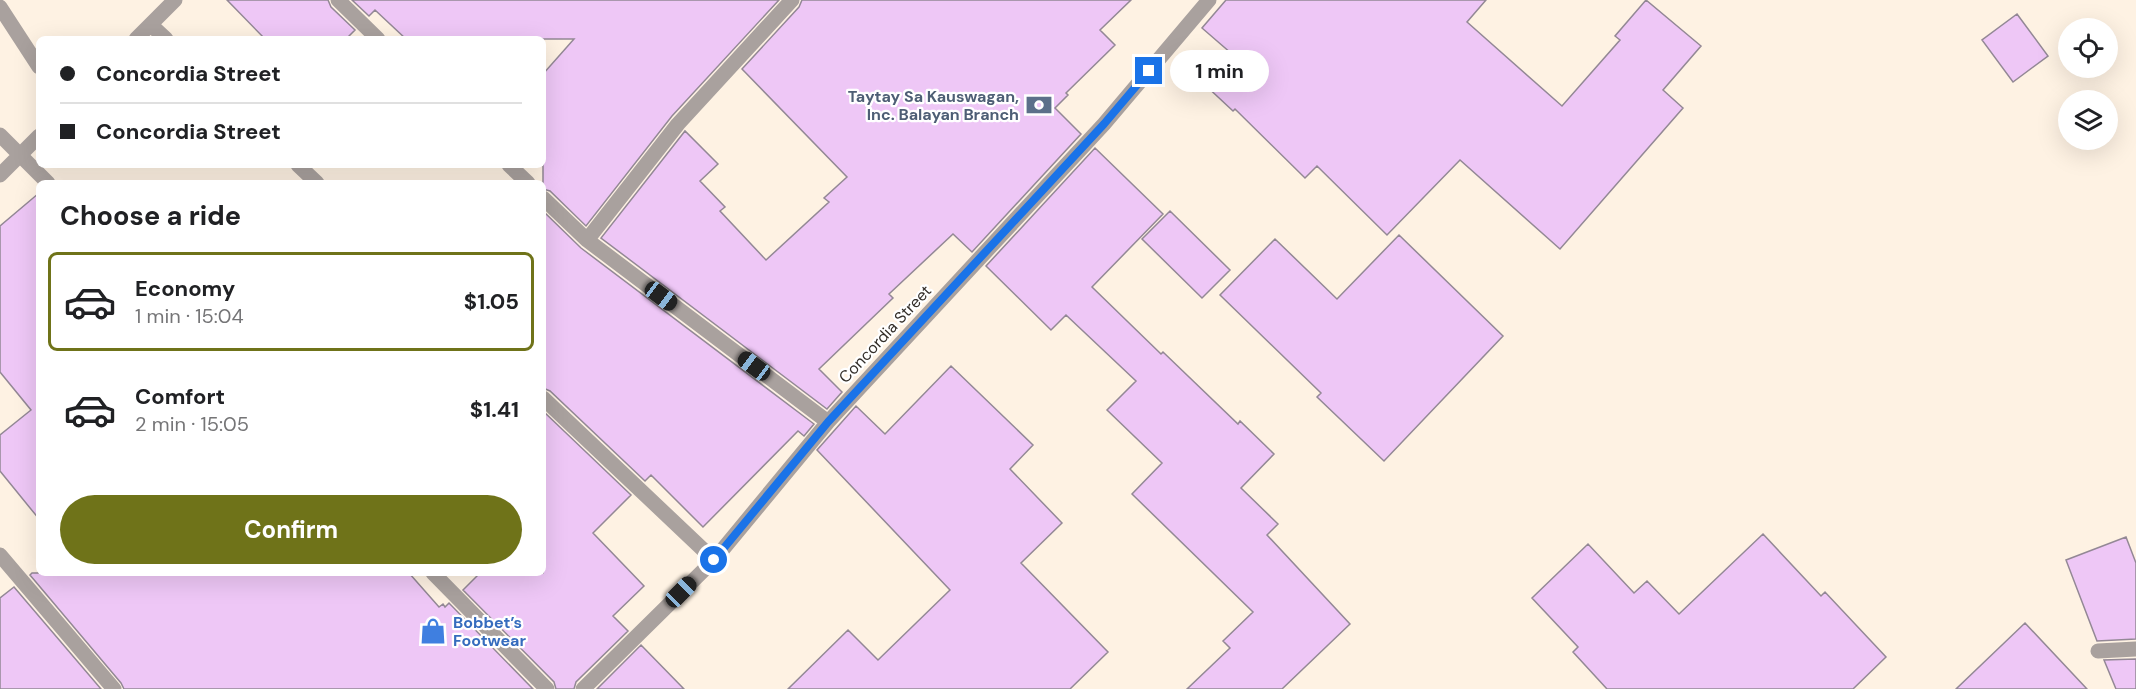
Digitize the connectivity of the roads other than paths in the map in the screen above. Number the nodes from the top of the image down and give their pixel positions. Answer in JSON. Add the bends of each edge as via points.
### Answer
{"nodes":[{"id":1,"x":175,"y":0,"type":"edge"},
{"id":2,"x":338,"y":0,"type":"edge"},
{"id":3,"x":792,"y":0,"type":"edge"},
{"id":4,"x":1209,"y":0,"type":"edge"},
{"id":5,"x":0,"y":7,"type":"edge"},
{"id":6,"x":151,"y":25,"type":"junction"},
{"id":7,"x":139,"y":36,"type":"edge"},
{"id":8,"x":163,"y":36,"type":"edge"},
{"id":9,"x":375,"y":36,"type":"edge"},
{"id":10,"x":36,"y":62,"type":"edge"},
{"id":11,"x":0,"y":135,"type":"edge"},
{"id":12,"x":36,"y":139,"type":"edge"},
{"id":13,"x":20,"y":155,"type":"junction"},
{"id":14,"x":301,"y":168,"type":"edge"},
{"id":15,"x":512,"y":168,"type":"edge"},
{"id":16,"x":0,"y":175,"type":"edge"},
{"id":17,"x":45,"y":180,"type":"edge"},
{"id":18,"x":314,"y":180,"type":"edge"},
{"id":19,"x":525,"y":180,"type":"edge"},
{"id":20,"x":546,"y":201,"type":"edge"},
{"id":21,"x":587,"y":240,"type":"junction"},
{"id":22,"x":546,"y":401,"type":"edge"},
{"id":23,"x":828,"y":422,"type":"junction"},
{"id":24,"x":0,"y":555,"type":"edge"},
{"id":25,"x":714,"y":560,"type":"junction"},
{"id":26,"x":436,"y":576,"type":"edge"},
{"id":27,"x":2136,"y":649,"type":"edge"},
{"id":28,"x":2098,"y":651,"type":"dead end"},
{"id":29,"x":114,"y":689,"type":"edge"},
{"id":30,"x":547,"y":689,"type":"edge"},
{"id":31,"x":583,"y":689,"type":"edge"}],
"edges":[{"from":1,"to":6,"type":"street"},
{"from":2,"to":9,"type":"street"},
{"from":3,"to":21,"type":"street","via":[[678,124]]},
{"from":4,"to":23,"type":"street","name":"Concordia Street","via":[[1104,124]]},
{"from":5,"to":10,"type":"street"},
{"from":6,"to":7,"type":"street"},
{"from":6,"to":8,"type":"street"},
{"from":11,"to":13,"type":"street"},
{"from":12,"to":13,"type":"street"},
{"from":13,"to":16,"type":"street"},
{"from":13,"to":17,"type":"street"},
{"from":14,"to":18,"type":"street"},
{"from":15,"to":19,"type":"street"},
{"from":20,"to":21,"type":"street"},
{"from":21,"to":23,"type":"street"},
{"from":22,"to":25,"type":"street"},
{"from":23,"to":25,"type":"street","name":"Concordia Street"},
{"from":24,"to":29,"type":"street"},
{"from":25,"to":31,"type":"street","name":"Concordia Street"},
{"from":26,"to":30,"type":"street"},
{"from":27,"to":28,"type":"street"}]}
